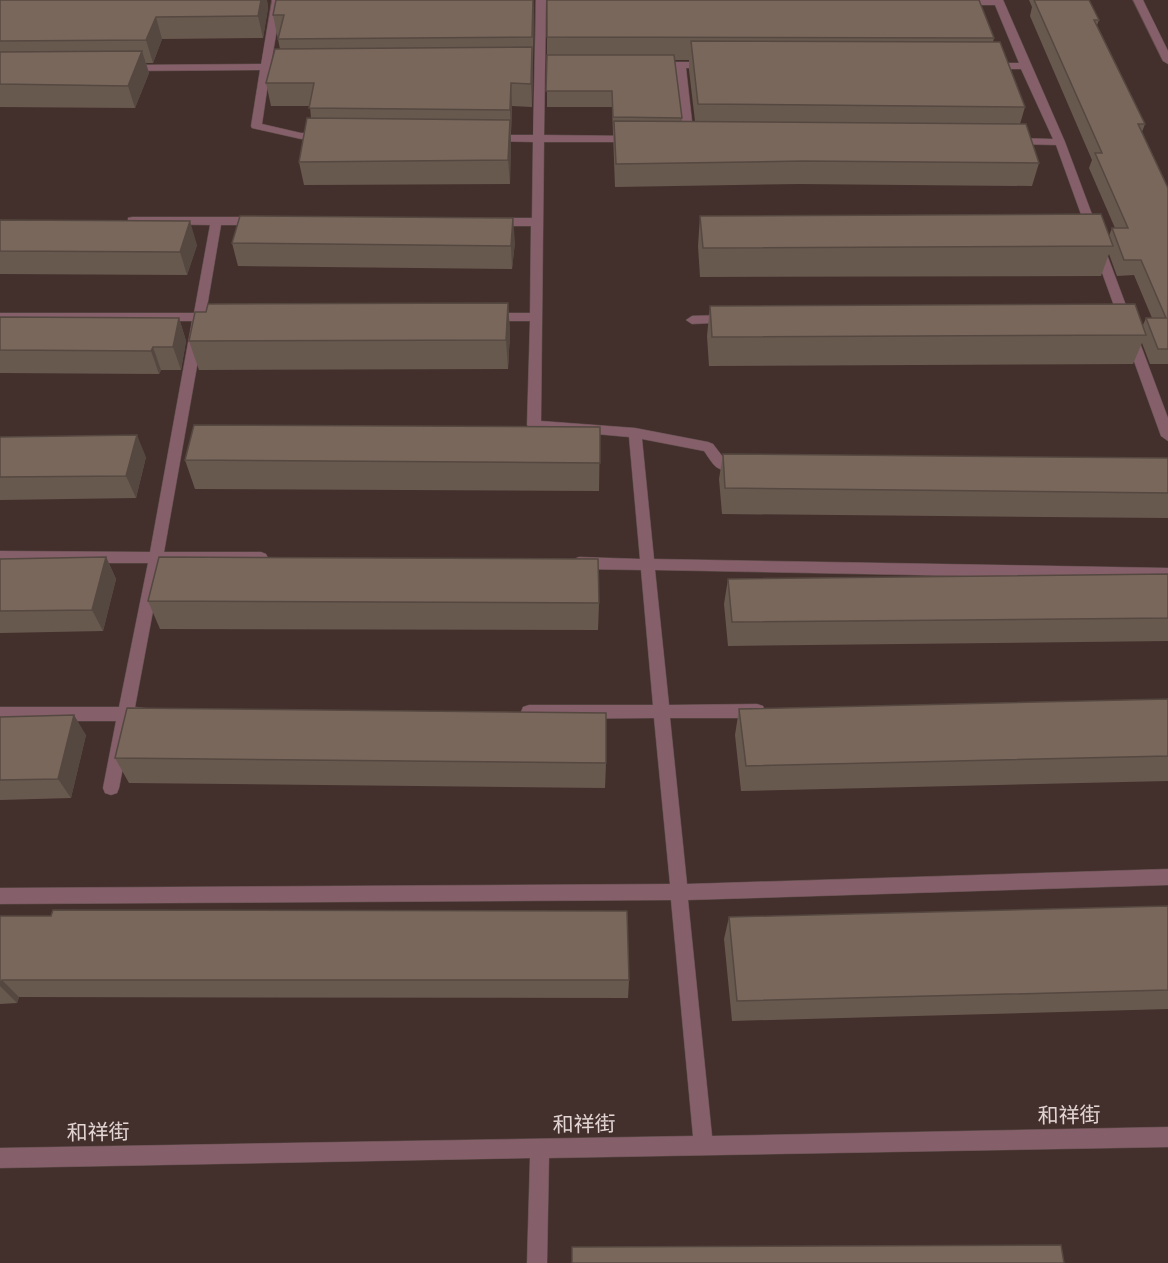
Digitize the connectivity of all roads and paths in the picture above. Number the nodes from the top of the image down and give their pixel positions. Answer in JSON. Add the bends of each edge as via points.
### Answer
{"nodes":[{"id":1,"x":1138,"y":0,"type":"edge"},
{"id":2,"x":541,"y":1,"type":"edge"},
{"id":3,"x":999,"y":1,"type":"edge"},
{"id":4,"x":281,"y":2,"type":"edge"},
{"id":5,"x":952,"y":2,"type":"edge"},
{"id":6,"x":265,"y":3,"type":"dead end"},
{"id":7,"x":1168,"y":61,"type":"edge"},
{"id":8,"x":645,"y":65,"type":"edge"},
{"id":9,"x":680,"y":65,"type":"junction"},
{"id":10,"x":716,"y":65,"type":"edge"},
{"id":11,"x":301,"y":66,"type":"edge"},
{"id":12,"x":978,"y":66,"type":"edge"},
{"id":13,"x":1025,"y":66,"type":"junction"},
{"id":14,"x":265,"y":67,"type":"junction"},
{"id":15,"x":115,"y":68,"type":"edge"},
{"id":16,"x":336,"y":136,"type":"edge"},
{"id":17,"x":479,"y":138,"type":"edge"},
{"id":18,"x":539,"y":138,"type":"junction"},
{"id":19,"x":643,"y":139,"type":"edge"},
{"id":20,"x":689,"y":139,"type":"edge"},
{"id":21,"x":1000,"y":141,"type":"edge"},
{"id":22,"x":1060,"y":142,"type":"junction"},
{"id":23,"x":125,"y":221,"type":"edge"},
{"id":24,"x":216,"y":221,"type":"junction"},
{"id":25,"x":276,"y":221,"type":"edge"},
{"id":26,"x":478,"y":222,"type":"edge"},
{"id":27,"x":537,"y":222,"type":"junction"},
{"id":28,"x":0,"y":316,"type":"edge"},
{"id":29,"x":200,"y":316,"type":"junction"},
{"id":30,"x":224,"y":316,"type":"edge"},
{"id":31,"x":476,"y":316,"type":"edge"},
{"id":32,"x":536,"y":316,"type":"junction"},
{"id":33,"x":692,"y":320,"type":"dead end"},
{"id":34,"x":739,"y":320,"type":"edge"},
{"id":35,"x":635,"y":432,"type":"junction"},
{"id":36,"x":1168,"y":436,"type":"edge"},
{"id":37,"x":757,"y":466,"type":"edge"},
{"id":38,"x":156,"y":556,"type":"junction"},
{"id":39,"x":0,"y":557,"type":"edge"},
{"id":40,"x":274,"y":558,"type":"edge"},
{"id":41,"x":568,"y":563,"type":"edge"},
{"id":42,"x":648,"y":564,"type":"junction"},
{"id":43,"x":1168,"y":574,"type":"edge"},
{"id":44,"x":662,"y":711,"type":"junction"},
{"id":45,"x":768,"y":711,"type":"edge"},
{"id":46,"x":519,"y":712,"type":"edge"},
{"id":47,"x":0,"y":714,"type":"edge"},
{"id":48,"x":125,"y":714,"type":"junction"},
{"id":49,"x":161,"y":714,"type":"edge"},
{"id":50,"x":111,"y":788,"type":"dead end"},
{"id":51,"x":1168,"y":877,"type":"edge"},
{"id":52,"x":679,"y":892,"type":"junction"},
{"id":53,"x":0,"y":896,"type":"edge"},
{"id":54,"x":1168,"y":1137,"type":"edge"},
{"id":55,"x":703,"y":1145,"type":"junction"},
{"id":56,"x":540,"y":1148,"type":"junction"},
{"id":57,"x":0,"y":1158,"type":"edge"},
{"id":58,"x":537,"y":1263,"type":"edge"}],
"edges":[{"from":1,"to":7,"type":"street"},
{"from":2,"to":18,"type":"street"},
{"from":3,"to":5,"type":"street"},
{"from":3,"to":13,"type":"street"},
{"from":4,"to":6,"type":"street"},
{"from":4,"to":14,"type":"street"},
{"from":8,"to":9,"type":"street"},
{"from":9,"to":10,"type":"street"},
{"from":9,"to":20,"type":"street"},
{"from":11,"to":14,"type":"street"},
{"from":12,"to":13,"type":"street"},
{"from":13,"to":22,"type":"street"},
{"from":14,"to":15,"type":"street"},
{"from":14,"to":16,"type":"street","via":[[256,126],[301,136]]},
{"from":17,"to":18,"type":"street"},
{"from":18,"to":19,"type":"street"},
{"from":18,"to":27,"type":"street"},
{"from":21,"to":22,"type":"street"},
{"from":22,"to":36,"type":"street","via":[[1119,318]]},
{"from":23,"to":24,"type":"street"},
{"from":24,"to":25,"type":"street"},
{"from":24,"to":29,"type":"street"},
{"from":26,"to":27,"type":"street"},
{"from":27,"to":32,"type":"street"},
{"from":28,"to":29,"type":"street"},
{"from":29,"to":30,"type":"street"},
{"from":29,"to":38,"type":"street"},
{"from":31,"to":32,"type":"street"},
{"from":32,"to":35,"type":"street","via":[[534,425]]},
{"from":33,"to":34,"type":"street"},
{"from":35,"to":37,"type":"street","via":[[708,447],[722,466]]},
{"from":35,"to":42,"type":"street"},
{"from":38,"to":39,"type":"street"},
{"from":38,"to":40,"type":"street"},
{"from":38,"to":48,"type":"street"},
{"from":41,"to":42,"type":"street"},
{"from":42,"to":43,"type":"street"},
{"from":42,"to":44,"type":"street"},
{"from":44,"to":45,"type":"street"},
{"from":44,"to":46,"type":"street"},
{"from":44,"to":52,"type":"street"},
{"from":47,"to":48,"type":"street"},
{"from":48,"to":49,"type":"street"},
{"from":48,"to":50,"type":"street"},
{"from":51,"to":52,"type":"street"},
{"from":52,"to":53,"type":"street"},
{"from":52,"to":55,"type":"street"},
{"from":54,"to":55,"type":"street","name":"和祥街"},
{"from":55,"to":56,"type":"street","name":"和祥街"},
{"from":56,"to":57,"type":"street","name":"和祥街"},
{"from":56,"to":58,"type":"street"}]}
